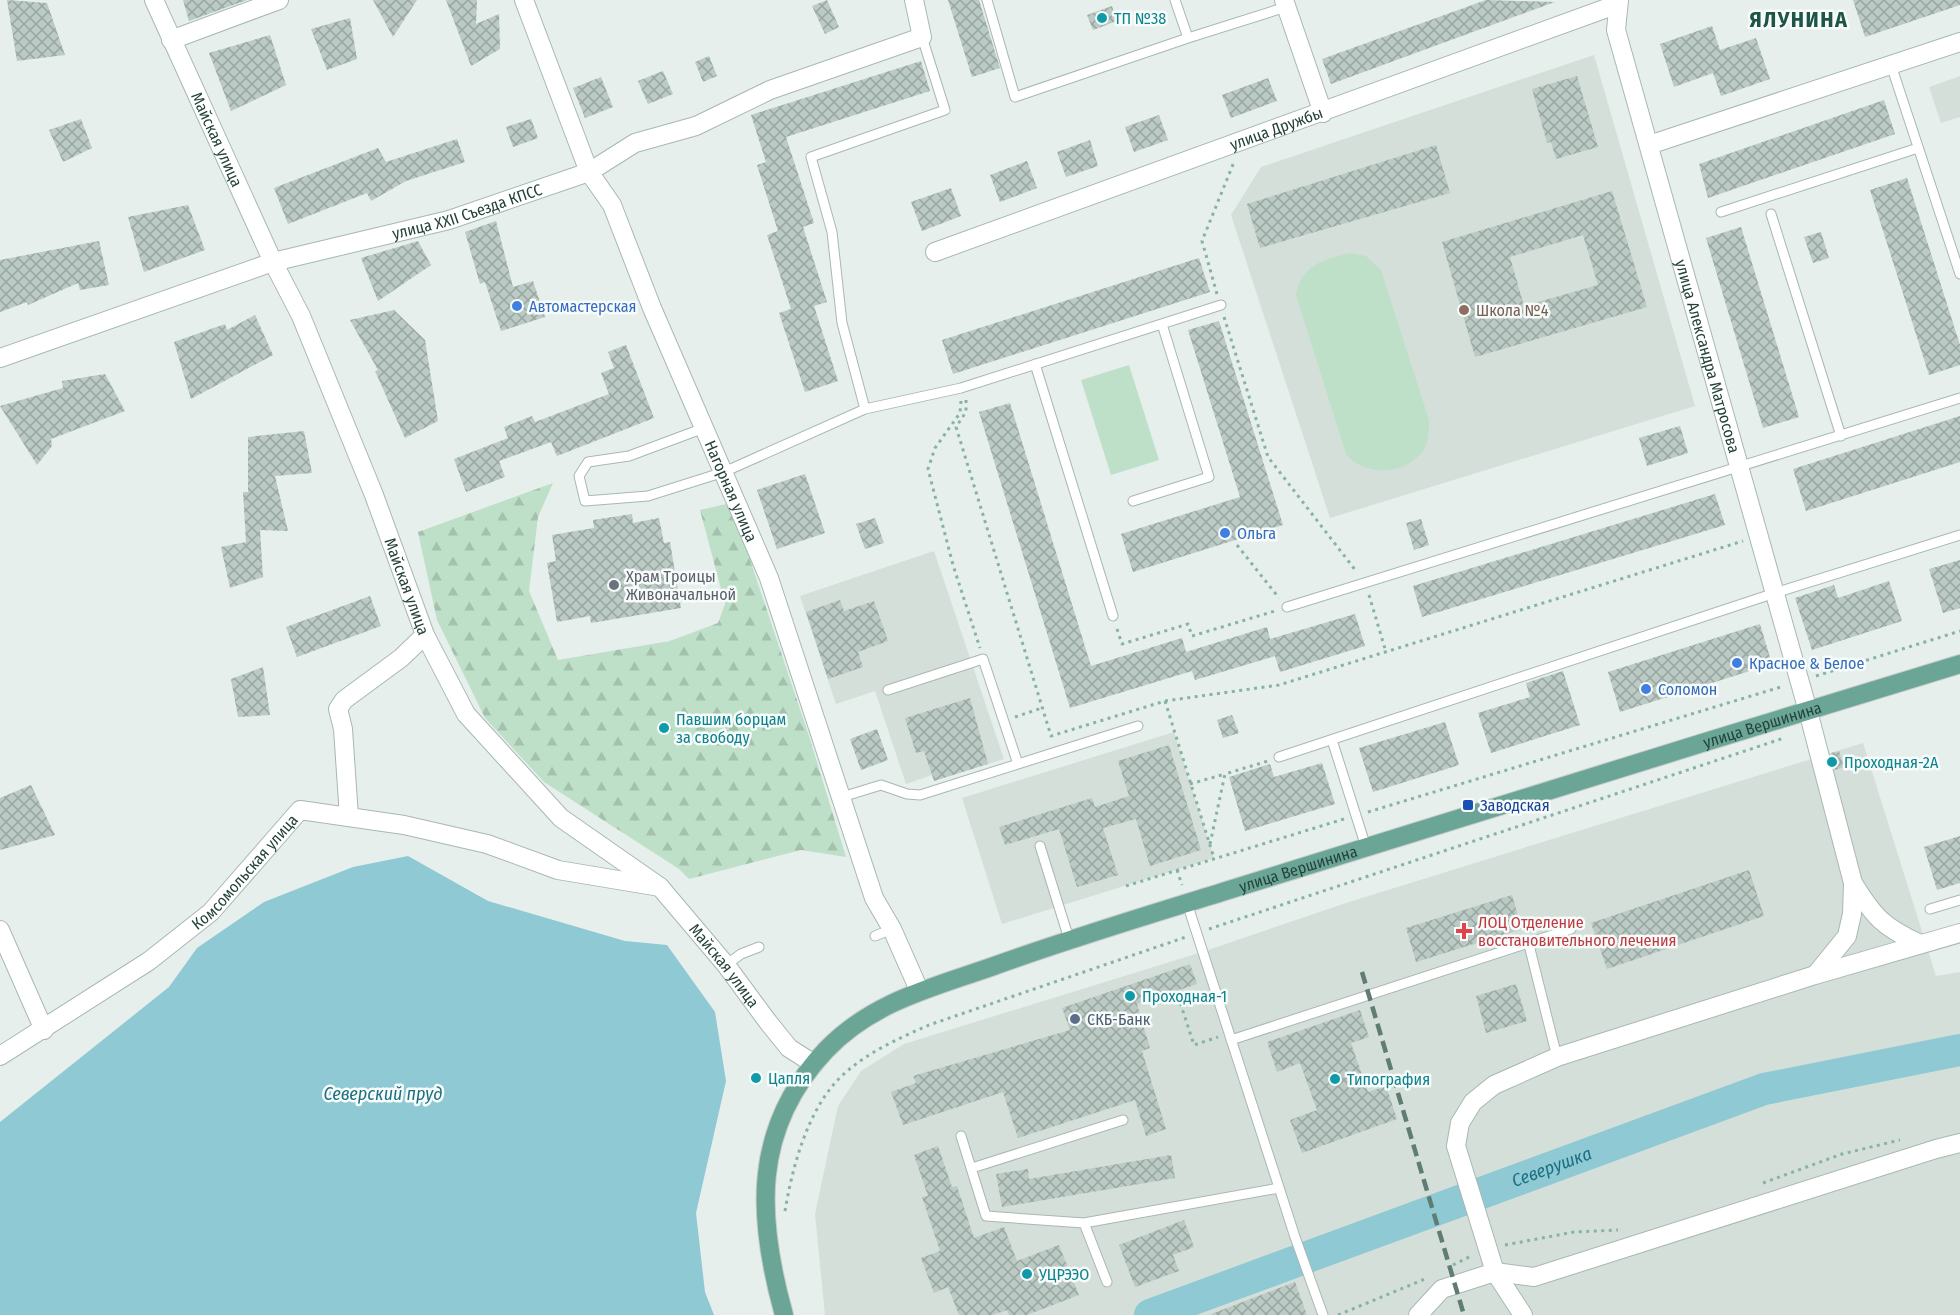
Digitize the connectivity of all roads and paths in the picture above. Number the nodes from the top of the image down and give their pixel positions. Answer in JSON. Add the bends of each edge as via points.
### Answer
{"nodes":[{"id":1,"x":154,"y":0,"type":"edge"},
{"id":2,"x":279,"y":0,"type":"edge"},
{"id":3,"x":524,"y":0,"type":"edge"},
{"id":4,"x":914,"y":0,"type":"edge"},
{"id":5,"x":987,"y":0,"type":"edge"},
{"id":6,"x":1174,"y":0,"type":"edge"},
{"id":7,"x":1623,"y":1,"type":"edge"},
{"id":8,"x":1285,"y":3,"type":"edge"},
{"id":9,"x":922,"y":37,"type":"junction"},
{"id":10,"x":1188,"y":38,"type":"junction"},
{"id":11,"x":171,"y":40,"type":"junction"},
{"id":12,"x":1960,"y":42,"type":"edge"},
{"id":13,"x":1891,"y":65,"type":"junction"},
{"id":14,"x":1323,"y":113,"type":"junction"},
{"id":15,"x":1242,"y":141,"type":"junction"},
{"id":16,"x":1649,"y":145,"type":"junction"},
{"id":17,"x":1918,"y":148,"type":"junction"},
{"id":18,"x":589,"y":172,"type":"junction"},
{"id":19,"x":1721,"y":212,"type":"dead end"},
{"id":20,"x":1771,"y":214,"type":"dead end"},
{"id":21,"x":935,"y":252,"type":"dead end"},
{"id":22,"x":273,"y":262,"type":"junction"},
{"id":23,"x":1960,"y":274,"type":"edge"},
{"id":24,"x":1221,"y":305,"type":"junction"},
{"id":25,"x":1162,"y":324,"type":"junction"},
{"id":26,"x":0,"y":358,"type":"edge"},
{"id":27,"x":1035,"y":364,"type":"junction"},
{"id":28,"x":964,"y":387,"type":"junction"},
{"id":29,"x":1960,"y":398,"type":"edge"},
{"id":30,"x":865,"y":409,"type":"junction"},
{"id":31,"x":704,"y":428,"type":"junction"},
{"id":32,"x":1840,"y":436,"type":"junction"},
{"id":33,"x":1740,"y":468,"type":"junction"},
{"id":34,"x":724,"y":472,"type":"junction"},
{"id":35,"x":1132,"y":501,"type":"dead end"},
{"id":36,"x":1960,"y":535,"type":"edge"},
{"id":37,"x":1758,"y":536,"type":"junction"},
{"id":38,"x":1237,"y":545,"type":"dead end"},
{"id":39,"x":1365,"y":583,"type":"junction"},
{"id":40,"x":1774,"y":593,"type":"junction"},
{"id":41,"x":1287,"y":607,"type":"junction"},
{"id":42,"x":1113,"y":616,"type":"joint"},
{"id":43,"x":1960,"y":631,"type":"edge"},
{"id":44,"x":425,"y":635,"type":"junction"},
{"id":45,"x":1386,"y":652,"type":"junction"},
{"id":46,"x":983,"y":659,"type":"junction"},
{"id":47,"x":1960,"y":664,"type":"edge"},
{"id":48,"x":1799,"y":681,"type":"junction"},
{"id":49,"x":888,"y":690,"type":"dead end"},
{"id":50,"x":1165,"y":701,"type":"junction"},
{"id":51,"x":1042,"y":708,"type":"junction"},
{"id":52,"x":1808,"y":711,"type":"junction"},
{"id":53,"x":1026,"y":713,"type":"dead end"},
{"id":54,"x":1138,"y":726,"type":"dead end"},
{"id":55,"x":1813,"y":729,"type":"junction"},
{"id":56,"x":1332,"y":740,"type":"junction"},
{"id":57,"x":1279,"y":757,"type":"joint"},
{"id":58,"x":1018,"y":764,"type":"junction"},
{"id":59,"x":1225,"y":774,"type":"junction"},
{"id":60,"x":1190,"y":784,"type":"junction"},
{"id":61,"x":842,"y":797,"type":"junction"},
{"id":62,"x":1356,"y":815,"type":"junction"},
{"id":63,"x":349,"y":817,"type":"junction"},
{"id":64,"x":1040,"y":846,"type":"dead end"},
{"id":65,"x":1210,"y":846,"type":"junction"},
{"id":66,"x":1366,"y":847,"type":"junction"},
{"id":67,"x":1214,"y":858,"type":"junction"},
{"id":68,"x":1853,"y":883,"type":"junction"},
{"id":69,"x":1126,"y":886,"type":"dead end"},
{"id":70,"x":660,"y":887,"type":"junction"},
{"id":71,"x":1960,"y":900,"type":"edge"},
{"id":72,"x":1187,"y":903,"type":"junction"},
{"id":73,"x":1930,"y":909,"type":"dead end"},
{"id":74,"x":0,"y":930,"type":"edge"},
{"id":75,"x":1571,"y":930,"type":"dead end"},
{"id":76,"x":1960,"y":933,"type":"edge"},
{"id":77,"x":1196,"y":934,"type":"junction"},
{"id":78,"x":1069,"y":939,"type":"junction"},
{"id":79,"x":1920,"y":944,"type":"junction"},
{"id":80,"x":1528,"y":945,"type":"junction"},
{"id":81,"x":759,"y":947,"type":"dead end"},
{"id":82,"x":726,"y":965,"type":"junction"},
{"id":83,"x":1815,"y":975,"type":"junction"},
{"id":84,"x":919,"y":990,"type":"junction"},
{"id":85,"x":44,"y":1030,"type":"junction"},
{"id":86,"x":1231,"y":1040,"type":"junction"},
{"id":87,"x":0,"y":1056,"type":"edge"},
{"id":88,"x":1557,"y":1058,"type":"junction"},
{"id":89,"x":814,"y":1064,"type":"junction"},
{"id":90,"x":1123,"y":1120,"type":"dead end"},
{"id":91,"x":961,"y":1136,"type":"dead end"},
{"id":92,"x":1909,"y":1138,"type":"dead end"},
{"id":93,"x":1960,"y":1143,"type":"edge"},
{"id":94,"x":972,"y":1168,"type":"junction"},
{"id":95,"x":1762,"y":1184,"type":"dead end"},
{"id":96,"x":1279,"y":1188,"type":"junction"},
{"id":97,"x":784,"y":1214,"type":"dead end"},
{"id":98,"x":1084,"y":1222,"type":"junction"},
{"id":99,"x":1620,"y":1230,"type":"dead end"},
{"id":100,"x":1487,"y":1245,"type":"junction"},
{"id":101,"x":1451,"y":1266,"type":"dead end"},
{"id":102,"x":1496,"y":1272,"type":"junction"},
{"id":103,"x":1431,"y":1276,"type":"dead end"},
{"id":104,"x":1107,"y":1282,"type":"dead end"},
{"id":105,"x":784,"y":1315,"type":"edge"},
{"id":106,"x":1323,"y":1315,"type":"edge"},
{"id":107,"x":1338,"y":1315,"type":"edge"},
{"id":108,"x":1418,"y":1315,"type":"edge"},
{"id":109,"x":1523,"y":1315,"type":"edge"}],
"edges":[{"from":1,"to":11,"type":"street","name":"Майская улица"},
{"from":2,"to":11,"type":"street"},
{"from":3,"to":18,"type":"street","name":"Нагорная улица"},
{"from":4,"to":9,"type":"street"},
{"from":5,"to":10,"type":"lane","via":[[1015,97]]},
{"from":6,"to":10,"type":"lane"},
{"from":7,"to":14,"type":"street","name":"улица Дружбы"},
{"from":7,"to":16,"type":"street","name":"улица Александра Матросова","via":[[1616,30]]},
{"from":8,"to":10,"type":"lane"},
{"from":8,"to":14,"type":"street"},
{"from":9,"to":18,"type":"street","name":"улица XXII Съезда КПСС","via":[[770,90],[696,126],[635,143]]},
{"from":9,"to":30,"type":"lane","via":[[945,110],[811,156],[832,232],[842,323]]},
{"from":11,"to":22,"type":"street","name":"Майская улица"},
{"from":12,"to":13,"type":"street"},
{"from":13,"to":16,"type":"street"},
{"from":13,"to":17,"type":"lane"},
{"from":14,"to":15,"type":"street","name":"улица Дружбы"},
{"from":15,"to":21,"type":"street","name":"улица Дружбы"},
{"from":15,"to":24,"type":"path","via":[[1202,242]]},
{"from":16,"to":33,"type":"street","name":"улица Александра Матросова"},
{"from":17,"to":19,"type":"lane"},
{"from":17,"to":23,"type":"lane"},
{"from":18,"to":22,"type":"street","name":"улица XXII Съезда КПСС","via":[[449,220]]},
{"from":18,"to":31,"type":"street","name":"Нагорная улица","via":[[612,205]]},
{"from":20,"to":32,"type":"lane"},
{"from":22,"to":26,"type":"street","name":"улица XXII Съезда КПСС"},
{"from":22,"to":44,"type":"street","name":"Майская улица","via":[[301,316]]},
{"from":24,"to":25,"type":"lane"},
{"from":24,"to":39,"type":"path","via":[[1268,457]]},
{"from":25,"to":27,"type":"lane"},
{"from":25,"to":35,"type":"lane","via":[[1209,477]]},
{"from":27,"to":28,"type":"lane"},
{"from":27,"to":42,"type":"lane"},
{"from":28,"to":30,"type":"lane"},
{"from":28,"to":46,"type":"path","via":[[960,413],[934,448],[928,469]]},
{"from":28,"to":51,"type":"path","via":[[966,412],[956,428]]},
{"from":29,"to":32,"type":"lane"},
{"from":30,"to":34,"type":"lane"},
{"from":31,"to":34,"type":"street","name":"Нагорная улица"},
{"from":31,"to":34,"type":"lane","via":[[630,456],[588,462],[579,476],[585,501],[648,496]]},
{"from":32,"to":33,"type":"lane"},
{"from":33,"to":37,"type":"street","name":"улица Александра Матросова"},
{"from":33,"to":39,"type":"lane"},
{"from":34,"to":61,"type":"street","name":"Нагорная улица","via":[[769,578]]},
{"from":36,"to":40,"type":"lane"},
{"from":37,"to":40,"type":"street","name":"улица Александра Матросова"},
{"from":37,"to":45,"type":"path"},
{"from":38,"to":41,"type":"path"},
{"from":39,"to":41,"type":"lane"},
{"from":39,"to":45,"type":"path"},
{"from":40,"to":48,"type":"street","name":"улица Александра Матросова"},
{"from":40,"to":56,"type":"lane"},
{"from":41,"to":42,"type":"path","via":[[1192,636],[1188,624],[1122,644]]},
{"from":43,"to":48,"type":"path"},
{"from":44,"to":63,"type":"street","via":[[338,709]]},
{"from":44,"to":70,"type":"street","name":"Майская улица","via":[[466,714],[561,818]]},
{"from":45,"to":50,"type":"path","via":[[1279,685]]},
{"from":46,"to":49,"type":"lane"},
{"from":46,"to":58,"type":"lane"},
{"from":47,"to":52,"type":"main road","name":"улица Вершинина"},
{"from":48,"to":52,"type":"street","name":"улица Александра Матросова"},
{"from":48,"to":62,"type":"path"},
{"from":50,"to":51,"type":"path","via":[[1051,736]]},
{"from":50,"to":60,"type":"path"},
{"from":51,"to":53,"type":"path"},
{"from":52,"to":55,"type":"street","name":"улица Александра Матросова"},
{"from":52,"to":66,"type":"main road","name":"улица Вершинина"},
{"from":54,"to":58,"type":"lane"},
{"from":55,"to":68,"type":"street","name":"улица Александра Матросова"},
{"from":55,"to":77,"type":"path"},
{"from":56,"to":57,"type":"lane"},
{"from":56,"to":62,"type":"lane"},
{"from":57,"to":59,"type":"path"},
{"from":58,"to":61,"type":"lane","via":[[920,795],[881,785]]},
{"from":59,"to":60,"type":"path"},
{"from":59,"to":65,"type":"path"},
{"from":60,"to":65,"type":"path"},
{"from":61,"to":84,"type":"street","name":"Нагорная улица","via":[[883,933]]},
{"from":62,"to":66,"type":"lane"},
{"from":62,"to":67,"type":"path"},
{"from":63,"to":70,"type":"street","name":"Комсомольская улица","via":[[487,844],[558,870]]},
{"from":63,"to":85,"type":"street","name":"Комсомольская улица","via":[[300,810],[211,912],[149,962]]},
{"from":64,"to":78,"type":"lane"},
{"from":65,"to":67,"type":"path"},
{"from":66,"to":72,"type":"main road","name":"улица Вершинина"},
{"from":67,"to":69,"type":"path"},
{"from":68,"to":79,"type":"street","via":[[1872,913],[1893,931]]},
{"from":68,"to":83,"type":"street","via":[[1847,936]]},
{"from":70,"to":82,"type":"street","name":"Майская улица"},
{"from":71,"to":73,"type":"lane"},
{"from":72,"to":77,"type":"lane"},
{"from":72,"to":78,"type":"main road","name":"улица Вершинина"},
{"from":74,"to":85,"type":"street"},
{"from":75,"to":80,"type":"lane"},
{"from":76,"to":79,"type":"street"},
{"from":77,"to":86,"type":"lane"},
{"from":77,"to":97,"type":"path","via":[[929,1026],[893,1041],[869,1057],[835,1083],[813,1120],[793,1168]]},
{"from":78,"to":84,"type":"main road","name":"улица Вершинина"},
{"from":79,"to":83,"type":"street"},
{"from":80,"to":86,"type":"lane"},
{"from":80,"to":88,"type":"lane"},
{"from":81,"to":82,"type":"lane"},
{"from":82,"to":89,"type":"street","name":"Майская улица","via":[[789,1048]]},
{"from":83,"to":88,"type":"street"},
{"from":84,"to":89,"type":"main road","name":"улица Вершинина","via":[[865,1017]]},
{"from":85,"to":87,"type":"street","name":"Комсомольская улица"},
{"from":86,"to":96,"type":"lane"},
{"from":88,"to":100,"type":"street","via":[[1494,1085],[1473,1102],[1460,1123],[1456,1146]]},
{"from":89,"to":105,"type":"main road","name":"улица Вершинина","via":[[780,1120],[766,1177],[764,1216],[770,1263]]},
{"from":90,"to":94,"type":"lane"},
{"from":91,"to":94,"type":"lane"},
{"from":92,"to":95,"type":"path","via":[[1842,1154]]},
{"from":93,"to":102,"type":"street","via":[[1534,1277]]},
{"from":94,"to":98,"type":"lane","via":[[986,1216]]},
{"from":96,"to":98,"type":"lane"},
{"from":96,"to":106,"type":"lane"},
{"from":98,"to":104,"type":"lane"},
{"from":99,"to":100,"type":"path","via":[[1574,1232]]},
{"from":100,"to":101,"type":"path"},
{"from":100,"to":102,"type":"street"},
{"from":102,"to":108,"type":"street","via":[[1442,1289]]},
{"from":102,"to":109,"type":"street"},
{"from":103,"to":107,"type":"path"}]}
